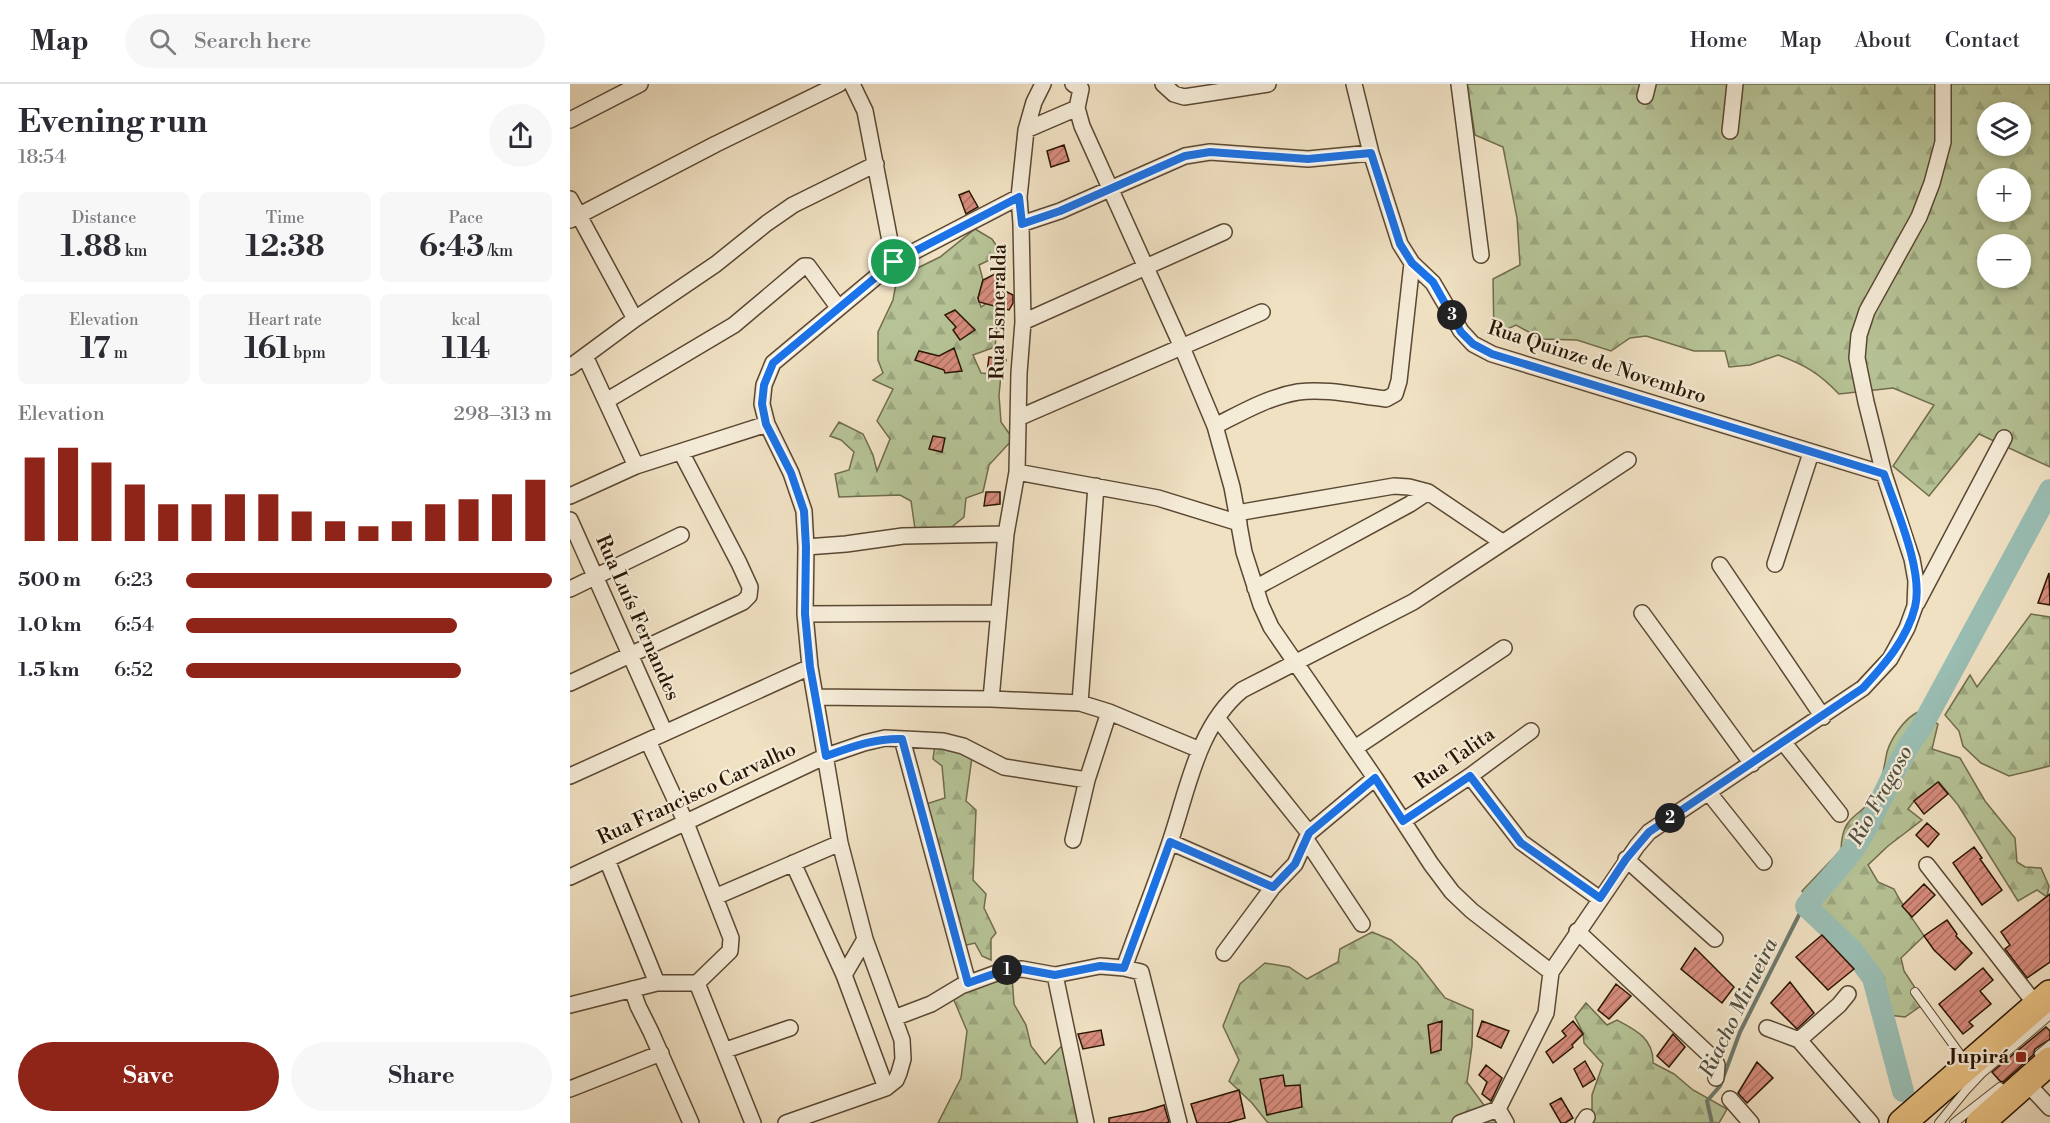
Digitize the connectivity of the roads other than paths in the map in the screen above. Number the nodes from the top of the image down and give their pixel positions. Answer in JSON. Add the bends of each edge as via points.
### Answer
{"nodes":[{"id":1,"x":640,"y":84,"type":"edge"},
{"id":2,"x":838,"y":84,"type":"edge"},
{"id":3,"x":852,"y":84,"type":"edge"},
{"id":4,"x":1042,"y":84,"type":"edge"},
{"id":5,"x":1163,"y":84,"type":"edge"},
{"id":6,"x":1268,"y":84,"type":"edge"},
{"id":7,"x":1354,"y":84,"type":"edge"},
{"id":8,"x":1459,"y":84,"type":"edge"},
{"id":9,"x":1735,"y":84,"type":"edge"},
{"id":10,"x":1943,"y":84,"type":"edge"},
{"id":11,"x":1083,"y":86,"type":"edge"},
{"id":12,"x":1077,"y":108,"type":"junction"},
{"id":13,"x":570,"y":120,"type":"edge"},
{"id":14,"x":1026,"y":130,"type":"junction"},
{"id":15,"x":1730,"y":131,"type":"dead end"},
{"id":16,"x":1371,"y":153,"type":"junction"},
{"id":17,"x":876,"y":164,"type":"junction"},
{"id":18,"x":1110,"y":190,"type":"junction"},
{"id":19,"x":1019,"y":197,"type":"junction"},
{"id":20,"x":570,"y":199,"type":"edge"},
{"id":21,"x":574,"y":218,"type":"edge"},
{"id":22,"x":1022,"y":224,"type":"junction"},
{"id":23,"x":1224,"y":232,"type":"dead end"},
{"id":24,"x":1481,"y":255,"type":"dead end"},
{"id":25,"x":894,"y":262,"type":"junction"},
{"id":26,"x":1412,"y":263,"type":"junction"},
{"id":27,"x":1144,"y":266,"type":"junction"},
{"id":28,"x":838,"y":308,"type":"junction"},
{"id":29,"x":1262,"y":312,"type":"dead end"},
{"id":30,"x":635,"y":319,"type":"junction"},
{"id":31,"x":1023,"y":322,"type":"junction"},
{"id":32,"x":1181,"y":345,"type":"junction"},
{"id":33,"x":585,"y":356,"type":"junction"},
{"id":34,"x":570,"y":367,"type":"edge"},
{"id":35,"x":606,"y":401,"type":"junction"},
{"id":36,"x":1018,"y":418,"type":"junction"},
{"id":37,"x":766,"y":424,"type":"junction"},
{"id":38,"x":1215,"y":426,"type":"junction"},
{"id":39,"x":2004,"y":438,"type":"dead end"},
{"id":40,"x":681,"y":452,"type":"junction"},
{"id":41,"x":1811,"y":453,"type":"junction"},
{"id":42,"x":1628,"y":459,"type":"dead end"},
{"id":43,"x":636,"y":466,"type":"junction"},
{"id":44,"x":1017,"y":472,"type":"junction"},
{"id":45,"x":1884,"y":474,"type":"junction"},
{"id":46,"x":1096,"y":486,"type":"junction"},
{"id":47,"x":1428,"y":492,"type":"junction"},
{"id":48,"x":570,"y":496,"type":"edge"},
{"id":49,"x":1238,"y":518,"type":"junction"},
{"id":50,"x":570,"y":520,"type":"edge"},
{"id":51,"x":1006,"y":534,"type":"junction"},
{"id":52,"x":681,"y":535,"type":"dead end"},
{"id":53,"x":1502,"y":542,"type":"junction"},
{"id":54,"x":806,"y":547,"type":"junction"},
{"id":55,"x":1775,"y":564,"type":"dead end"},
{"id":56,"x":1720,"y":565,"type":"dead end"},
{"id":57,"x":595,"y":577,"type":"junction"},
{"id":58,"x":570,"y":588,"type":"edge"},
{"id":59,"x":1255,"y":588,"type":"junction"},
{"id":60,"x":1915,"y":606,"type":"junction"},
{"id":61,"x":999,"y":612,"type":"junction"},
{"id":62,"x":1642,"y":613,"type":"dead end"},
{"id":63,"x":805,"y":614,"type":"junction"},
{"id":64,"x":1504,"y":648,"type":"dead end"},
{"id":65,"x":630,"y":656,"type":"junction"},
{"id":66,"x":1294,"y":663,"type":"junction"},
{"id":67,"x":810,"y":667,"type":"junction"},
{"id":68,"x":570,"y":683,"type":"edge"},
{"id":69,"x":815,"y":697,"type":"junction"},
{"id":70,"x":991,"y":699,"type":"junction"},
{"id":71,"x":1080,"y":703,"type":"junction"},
{"id":72,"x":1109,"y":712,"type":"junction"},
{"id":73,"x":1822,"y":717,"type":"junction"},
{"id":74,"x":1217,"y":718,"type":"junction"},
{"id":75,"x":1531,"y":731,"type":"dead end"},
{"id":76,"x":665,"y":733,"type":"junction"},
{"id":77,"x":902,"y":739,"type":"junction"},
{"id":78,"x":648,"y":741,"type":"junction"},
{"id":79,"x":1784,"y":743,"type":"junction"},
{"id":80,"x":1355,"y":748,"type":"junction"},
{"id":81,"x":1200,"y":750,"type":"junction"},
{"id":82,"x":826,"y":756,"type":"junction"},
{"id":83,"x":1752,"y":764,"type":"junction"},
{"id":84,"x":570,"y":776,"type":"edge"},
{"id":85,"x":1470,"y":776,"type":"junction"},
{"id":86,"x":1375,"y":778,"type":"junction"},
{"id":87,"x":1087,"y":780,"type":"junction"},
{"id":88,"x":1709,"y":793,"type":"junction"},
{"id":89,"x":1840,"y":814,"type":"dead end"},
{"id":90,"x":1403,"y":821,"type":"junction"},
{"id":91,"x":686,"y":823,"type":"junction"},
{"id":92,"x":1308,"y":837,"type":"junction"},
{"id":93,"x":1073,"y":840,"type":"dead end"},
{"id":94,"x":1170,"y":842,"type":"junction"},
{"id":95,"x":840,"y":843,"type":"junction"},
{"id":96,"x":1626,"y":859,"type":"junction"},
{"id":97,"x":607,"y":860,"type":"junction"},
{"id":98,"x":1764,"y":862,"type":"dead end"},
{"id":99,"x":793,"y":863,"type":"junction"},
{"id":100,"x":1927,"y":865,"type":"dead end"},
{"id":101,"x":570,"y":877,"type":"edge"},
{"id":102,"x":1273,"y":887,"type":"junction"},
{"id":103,"x":715,"y":897,"type":"junction"},
{"id":104,"x":1600,"y":898,"type":"junction"},
{"id":105,"x":1362,"y":924,"type":"dead end"},
{"id":106,"x":1577,"y":931,"type":"junction"},
{"id":107,"x":865,"y":939,"type":"junction"},
{"id":108,"x":1715,"y":939,"type":"dead end"},
{"id":109,"x":1224,"y":952,"type":"dead end"},
{"id":110,"x":1124,"y":968,"type":"junction"},
{"id":111,"x":1551,"y":972,"type":"junction"},
{"id":112,"x":844,"y":975,"type":"junction"},
{"id":113,"x":1055,"y":975,"type":"junction"},
{"id":114,"x":657,"y":983,"type":"junction"},
{"id":115,"x":697,"y":983,"type":"junction"},
{"id":116,"x":968,"y":983,"type":"junction"},
{"id":117,"x":632,"y":989,"type":"junction"},
{"id":118,"x":1915,"y":992,"type":"dead end"},
{"id":119,"x":1848,"y":994,"type":"dead end"},
{"id":120,"x":572,"y":1001,"type":"edge"},
{"id":121,"x":2046,"y":1005,"type":"edge"},
{"id":122,"x":894,"y":1018,"type":"junction"},
{"id":123,"x":790,"y":1028,"type":"dead end"},
{"id":124,"x":1767,"y":1028,"type":"dead end"},
{"id":125,"x":1799,"y":1040,"type":"junction"},
{"id":126,"x":2050,"y":1045,"type":"edge"},
{"id":127,"x":726,"y":1050,"type":"junction"},
{"id":128,"x":661,"y":1053,"type":"junction"},
{"id":129,"x":1968,"y":1065,"type":"junction"},
{"id":130,"x":2030,"y":1071,"type":"edge"},
{"id":131,"x":1716,"y":1078,"type":"dead end"},
{"id":132,"x":886,"y":1088,"type":"junction"},
{"id":133,"x":570,"y":1089,"type":"edge"},
{"id":134,"x":1730,"y":1099,"type":"dead end"},
{"id":135,"x":2050,"y":1108,"type":"edge"},
{"id":136,"x":1497,"y":1109,"type":"junction"},
{"id":137,"x":1988,"y":1121,"type":"edge"},
{"id":138,"x":691,"y":1123,"type":"edge"},
{"id":139,"x":753,"y":1123,"type":"edge"},
{"id":140,"x":786,"y":1123,"type":"edge"},
{"id":141,"x":1086,"y":1123,"type":"edge"},
{"id":142,"x":1179,"y":1123,"type":"edge"},
{"id":143,"x":1460,"y":1123,"type":"edge"},
{"id":144,"x":1506,"y":1123,"type":"edge"},
{"id":145,"x":1751,"y":1123,"type":"edge"},
{"id":146,"x":1871,"y":1123,"type":"edge"},
{"id":147,"x":1902,"y":1123,"type":"edge"},
{"id":148,"x":1939,"y":1123,"type":"edge"},
{"id":149,"x":1954,"y":1123,"type":"edge"}],
"edges":[{"from":1,"to":13,"type":"street"},
{"from":2,"to":21,"type":"street"},
{"from":3,"to":17,"type":"street","via":[[865,111]]},
{"from":4,"to":14,"type":"street","name":"Rua Esmeralda"},
{"from":5,"to":6,"type":"street","via":[[1184,97]]},
{"from":7,"to":16,"type":"street","name":"Rua Quinze de Novembro"},
{"from":8,"to":24,"type":"street"},
{"from":9,"to":15,"type":"street"},
{"from":10,"to":45,"type":"street","via":[[1943,142],[1932,183],[1920,218],[1867,311],[1859,335],[1857,358]]},
{"from":11,"to":12,"type":"street"},
{"from":12,"to":14,"type":"street"},
{"from":12,"to":18,"type":"street"},
{"from":14,"to":19,"type":"street","name":"Rua Esmeralda"},
{"from":16,"to":18,"type":"street","via":[[1308,159],[1210,152],[1185,156]]},
{"from":16,"to":26,"type":"street","name":"Rua Quinze de Novembro","via":[[1400,244]]},
{"from":17,"to":25,"type":"street"},
{"from":17,"to":30,"type":"street","via":[[793,205]]},
{"from":18,"to":22,"type":"street"},
{"from":18,"to":27,"type":"street"},
{"from":19,"to":22,"type":"street","name":"Rua Esmeralda"},
{"from":19,"to":25,"type":"street"},
{"from":20,"to":21,"type":"street"},
{"from":21,"to":30,"type":"street"},
{"from":22,"to":31,"type":"street","name":"Rua Esmeralda"},
{"from":23,"to":27,"type":"street"},
{"from":25,"to":28,"type":"street"},
{"from":26,"to":38,"type":"street","via":[[1395,394],[1386,399],[1299,392],[1263,403]]},
{"from":26,"to":41,"type":"street","name":"Rua Quinze de Novembro","via":[[1433,282],[1461,332],[1492,354]]},
{"from":27,"to":31,"type":"street"},
{"from":27,"to":32,"type":"street"},
{"from":28,"to":35,"type":"street","via":[[808,266],[804,266],[734,325]]},
{"from":28,"to":37,"type":"street","via":[[773,363],[764,385]]},
{"from":29,"to":32,"type":"street"},
{"from":30,"to":33,"type":"street"},
{"from":31,"to":36,"type":"street","name":"Rua Esmeralda"},
{"from":32,"to":36,"type":"street"},
{"from":32,"to":38,"type":"street"},
{"from":33,"to":34,"type":"street"},
{"from":33,"to":35,"type":"street"},
{"from":35,"to":43,"type":"street"},
{"from":36,"to":44,"type":"street","name":"Rua Esmeralda"},
{"from":37,"to":40,"type":"street"},
{"from":37,"to":54,"type":"street","via":[[791,473],[804,511]]},
{"from":38,"to":49,"type":"street"},
{"from":39,"to":60,"type":"street"},
{"from":40,"to":43,"type":"street"},
{"from":40,"to":65,"type":"street","via":[[750,587],[749,596]]},
{"from":41,"to":45,"type":"street","name":"Rua Quinze de Novembro"},
{"from":41,"to":55,"type":"street"},
{"from":42,"to":53,"type":"street"},
{"from":43,"to":48,"type":"street"},
{"from":44,"to":46,"type":"street"},
{"from":44,"to":51,"type":"street","name":"Rua Esmeralda"},
{"from":45,"to":60,"type":"street","via":[[1912,559]]},
{"from":46,"to":49,"type":"street"},
{"from":46,"to":71,"type":"street"},
{"from":47,"to":49,"type":"street","via":[[1394,486]]},
{"from":47,"to":53,"type":"street"},
{"from":47,"to":59,"type":"street"},
{"from":49,"to":59,"type":"street"},
{"from":50,"to":57,"type":"street","name":"Rua Luís Fernandes"},
{"from":51,"to":54,"type":"street","via":[[903,536]]},
{"from":51,"to":61,"type":"street","name":"Rua Esmeralda"},
{"from":52,"to":57,"type":"street"},
{"from":53,"to":66,"type":"street","via":[[1413,602]]},
{"from":54,"to":63,"type":"street"},
{"from":56,"to":73,"type":"street"},
{"from":57,"to":58,"type":"street"},
{"from":57,"to":65,"type":"street","name":"Rua Luís Fernandes"},
{"from":59,"to":66,"type":"street","via":[[1271,627]]},
{"from":60,"to":73,"type":"street","via":[[1890,659],[1863,688]]},
{"from":61,"to":63,"type":"street"},
{"from":61,"to":70,"type":"street","name":"Rua Esmeralda"},
{"from":62,"to":83,"type":"street"},
{"from":63,"to":67,"type":"street"},
{"from":64,"to":80,"type":"street"},
{"from":65,"to":68,"type":"street"},
{"from":65,"to":76,"type":"street","name":"Rua Luís Fernandes"},
{"from":66,"to":74,"type":"street","via":[[1242,690],[1226,703]]},
{"from":66,"to":80,"type":"street"},
{"from":67,"to":69,"type":"street"},
{"from":67,"to":76,"type":"street"},
{"from":69,"to":70,"type":"street"},
{"from":69,"to":82,"type":"street"},
{"from":70,"to":71,"type":"street"},
{"from":71,"to":72,"type":"street"},
{"from":72,"to":81,"type":"street"},
{"from":72,"to":87,"type":"street"},
{"from":73,"to":79,"type":"street"},
{"from":74,"to":81,"type":"street"},
{"from":74,"to":92,"type":"street"},
{"from":75,"to":85,"type":"street","name":"Rua Talita"},
{"from":76,"to":78,"type":"street"},
{"from":77,"to":82,"type":"street","name":"Rua Francisco Carvalho","via":[[885,738]]},
{"from":77,"to":87,"type":"street","name":"Rua Francisco Carvalho","via":[[943,741],[963,746],[1004,767]]},
{"from":77,"to":116,"type":"street"},
{"from":78,"to":84,"type":"street"},
{"from":78,"to":91,"type":"street"},
{"from":79,"to":83,"type":"street"},
{"from":79,"to":89,"type":"street"},
{"from":80,"to":86,"type":"street"},
{"from":81,"to":94,"type":"street"},
{"from":82,"to":91,"type":"street","name":"Rua Francisco Carvalho"},
{"from":82,"to":95,"type":"street"},
{"from":83,"to":88,"type":"street"},
{"from":85,"to":90,"type":"street","name":"Rua Talita"},
{"from":85,"to":104,"type":"street","via":[[1521,843]]},
{"from":86,"to":90,"type":"street"},
{"from":86,"to":92,"type":"street"},
{"from":87,"to":93,"type":"street"},
{"from":88,"to":96,"type":"street","via":[[1649,832]]},
{"from":88,"to":98,"type":"street"},
{"from":90,"to":111,"type":"street","via":[[1452,892]]},
{"from":91,"to":97,"type":"street","name":"Rua Francisco Carvalho"},
{"from":91,"to":103,"type":"street"},
{"from":92,"to":102,"type":"street","via":[[1295,864]]},
{"from":92,"to":105,"type":"street"},
{"from":94,"to":102,"type":"street"},
{"from":94,"to":110,"type":"street"},
{"from":95,"to":99,"type":"street"},
{"from":95,"to":107,"type":"street"},
{"from":96,"to":104,"type":"street"},
{"from":96,"to":108,"type":"street"},
{"from":97,"to":101,"type":"street","name":"Rua Francisco Carvalho"},
{"from":97,"to":114,"type":"street"},
{"from":99,"to":103,"type":"street"},
{"from":99,"to":112,"type":"street"},
{"from":100,"to":121,"type":"street"},
{"from":102,"to":109,"type":"street"},
{"from":103,"to":115,"type":"street","via":[[731,938],[730,951]]},
{"from":104,"to":106,"type":"street"},
{"from":106,"to":111,"type":"street"},
{"from":106,"to":131,"type":"street","via":[[1715,1060]]},
{"from":107,"to":112,"type":"street"},
{"from":107,"to":122,"type":"street"},
{"from":110,"to":113,"type":"street","via":[[1100,966]]},
{"from":110,"to":142,"type":"street","via":[[1144,976]]},
{"from":111,"to":136,"type":"street","via":[[1546,1013]]},
{"from":112,"to":132,"type":"street"},
{"from":113,"to":116,"type":"street","via":[[1022,969],[1002,971]]},
{"from":113,"to":141,"type":"street"},
{"from":114,"to":115,"type":"street"},
{"from":114,"to":117,"type":"street"},
{"from":115,"to":127,"type":"street"},
{"from":116,"to":122,"type":"street","via":[[931,1004]]},
{"from":117,"to":120,"type":"street"},
{"from":117,"to":128,"type":"street"},
{"from":118,"to":129,"type":"lane"},
{"from":119,"to":125,"type":"street"},
{"from":121,"to":129,"type":"highway"},
{"from":121,"to":148,"type":"lane"},
{"from":122,"to":132,"type":"street","via":[[902,1040],[903,1059],[896,1080]]},
{"from":123,"to":127,"type":"street"},
{"from":124,"to":125,"type":"street"},
{"from":125,"to":146,"type":"street"},
{"from":126,"to":130,"type":"lane"},
{"from":127,"to":139,"type":"street"},
{"from":128,"to":133,"type":"street"},
{"from":128,"to":138,"type":"street"},
{"from":129,"to":147,"type":"highway"},
{"from":130,"to":135,"type":"street"},
{"from":130,"to":137,"type":"highway"},
{"from":130,"to":149,"type":"lane"},
{"from":132,"to":140,"type":"street"},
{"from":134,"to":145,"type":"street"},
{"from":136,"to":143,"type":"street"},
{"from":136,"to":144,"type":"street"}]}
